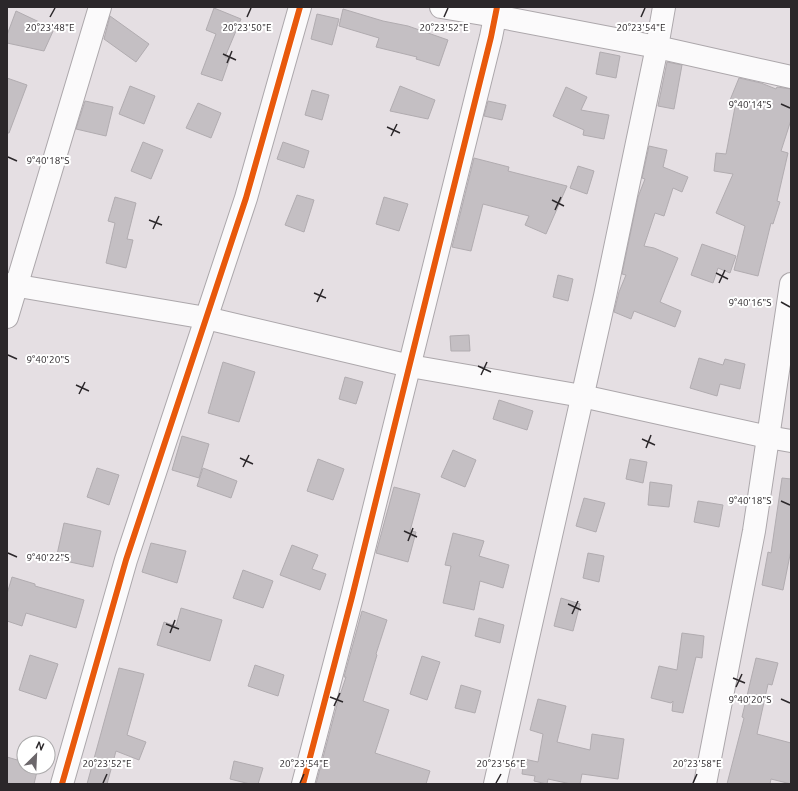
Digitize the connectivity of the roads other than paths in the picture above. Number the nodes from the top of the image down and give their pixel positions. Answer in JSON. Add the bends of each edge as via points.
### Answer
{"nodes":[{"id":1,"x":100,"y":7,"type":"edge"},
{"id":2,"x":300,"y":7,"type":"edge"},
{"id":3,"x":441,"y":7,"type":"edge"},
{"id":4,"x":664,"y":7,"type":"edge"},
{"id":5,"x":496,"y":11,"type":"edge"},
{"id":6,"x":657,"y":47,"type":"junction"},
{"id":7,"x":791,"y":77,"type":"edge"},
{"id":8,"x":791,"y":284,"type":"edge"},
{"id":9,"x":12,"y":285,"type":"edge"},
{"id":10,"x":7,"y":317,"type":"edge"},
{"id":11,"x":206,"y":318,"type":"junction"},
{"id":12,"x":410,"y":366,"type":"junction"},
{"id":13,"x":582,"y":396,"type":"junction"},
{"id":14,"x":768,"y":437,"type":"junction"},
{"id":15,"x":791,"y":441,"type":"edge"},
{"id":16,"x":62,"y":784,"type":"edge"},
{"id":17,"x":303,"y":784,"type":"edge"},
{"id":18,"x":495,"y":784,"type":"edge"},
{"id":19,"x":705,"y":784,"type":"edge"}],
"edges":[{"from":1,"to":9,"type":"street"},
{"from":2,"to":11,"type":"street","via":[[246,198]]},
{"from":3,"to":5,"type":"street"},
{"from":4,"to":6,"type":"street"},
{"from":5,"to":6,"type":"street"},
{"from":5,"to":12,"type":"street"},
{"from":6,"to":7,"type":"street"},
{"from":6,"to":13,"type":"street"},
{"from":8,"to":14,"type":"street"},
{"from":9,"to":10,"type":"street"},
{"from":9,"to":11,"type":"street"},
{"from":11,"to":12,"type":"street"},
{"from":11,"to":16,"type":"street","via":[[126,560]]},
{"from":12,"to":13,"type":"street"},
{"from":12,"to":17,"type":"street"},
{"from":13,"to":14,"type":"street"},
{"from":13,"to":18,"type":"street"},
{"from":14,"to":15,"type":"street"},
{"from":14,"to":19,"type":"street","via":[[754,531]]}]}
